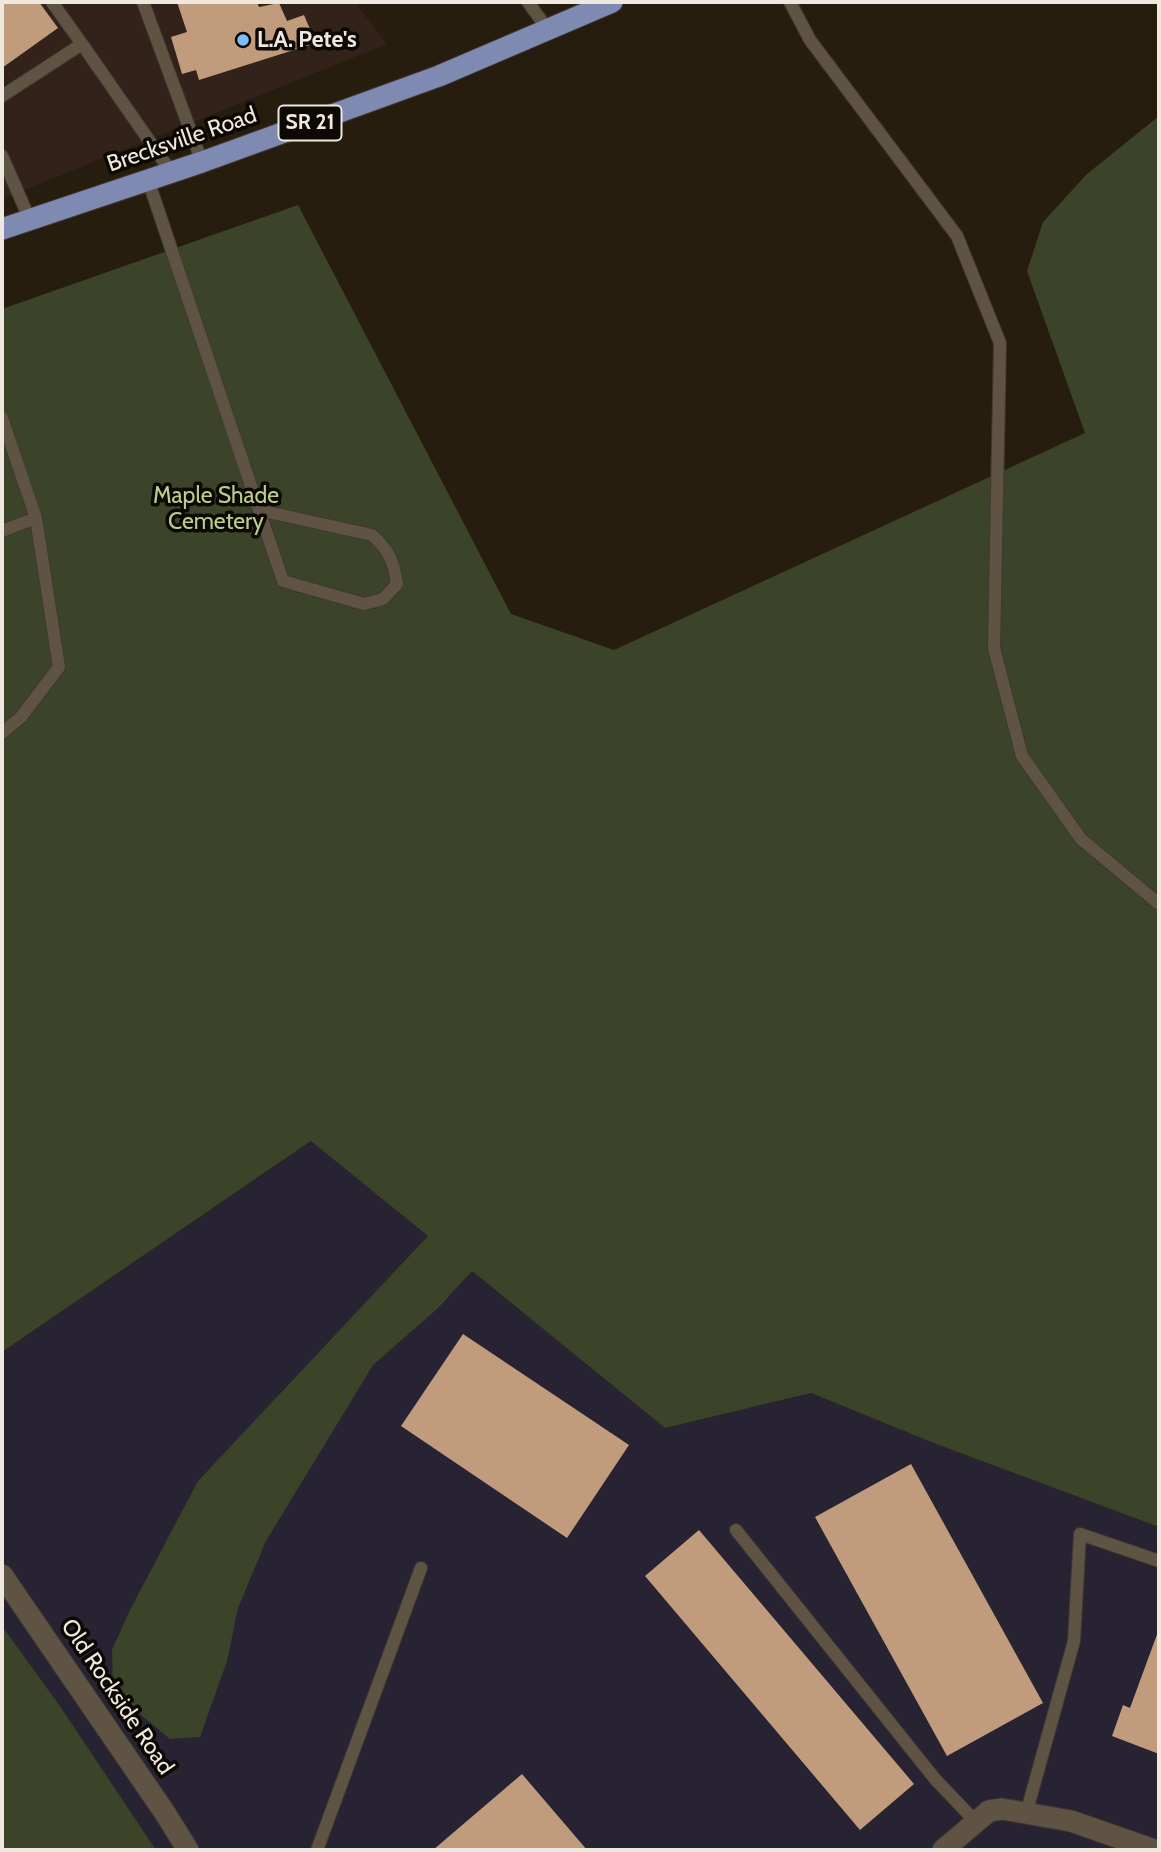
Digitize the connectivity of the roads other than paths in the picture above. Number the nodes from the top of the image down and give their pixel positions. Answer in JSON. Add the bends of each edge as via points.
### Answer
{"nodes":[{"id":1,"x":52,"y":2,"type":"edge"},
{"id":2,"x":143,"y":2,"type":"edge"},
{"id":3,"x":528,"y":2,"type":"edge"},
{"id":4,"x":612,"y":2,"type":"edge"},
{"id":5,"x":790,"y":2,"type":"edge"},
{"id":6,"x":548,"y":30,"type":"junction"},
{"id":7,"x":82,"y":44,"type":"junction"},
{"id":8,"x":2,"y":96,"type":"edge"},
{"id":9,"x":2,"y":156,"type":"edge"},
{"id":10,"x":202,"y":162,"type":"junction"},
{"id":11,"x":171,"y":172,"type":"junction"},
{"id":12,"x":148,"y":180,"type":"junction"},
{"id":13,"x":30,"y":220,"type":"junction"},
{"id":14,"x":2,"y":229,"type":"edge"},
{"id":15,"x":2,"y":418,"type":"edge"},
{"id":16,"x":259,"y":510,"type":"junction"},
{"id":17,"x":36,"y":519,"type":"junction"},
{"id":18,"x":2,"y":531,"type":"edge"},
{"id":19,"x":2,"y":733,"type":"edge"},
{"id":20,"x":1159,"y":904,"type":"edge"},
{"id":21,"x":736,"y":1530,"type":"dead end"},
{"id":22,"x":1159,"y":1561,"type":"edge"},
{"id":23,"x":421,"y":1568,"type":"dead end"},
{"id":24,"x":2,"y":1576,"type":"edge"},
{"id":25,"x":1026,"y":1814,"type":"junction"},
{"id":26,"x":976,"y":1822,"type":"junction"},
{"id":27,"x":188,"y":1850,"type":"edge"},
{"id":28,"x":317,"y":1850,"type":"edge"},
{"id":29,"x":943,"y":1850,"type":"edge"},
{"id":30,"x":1154,"y":1850,"type":"edge"}],
"edges":[{"from":1,"to":7,"type":"lane"},
{"from":2,"to":10,"type":"lane"},
{"from":3,"to":6,"type":"lane"},
{"from":4,"to":6,"type":"main road","name":"Brecksville Road","number":"SR 21"},
{"from":5,"to":20,"type":"lane","via":[[810,40],[957,236],[1000,343],[994,648],[1022,756],[1081,839]]},
{"from":6,"to":10,"type":"main road","name":"Brecksville Road","number":"SR 21","via":[[439,76]]},
{"from":7,"to":8,"type":"lane"},
{"from":7,"to":11,"type":"lane"},
{"from":9,"to":13,"type":"lane"},
{"from":10,"to":11,"type":"main road","name":"Brecksville Road","number":"SR 21"},
{"from":11,"to":12,"type":"main road","name":"Brecksville Road","number":"SR 21"},
{"from":12,"to":13,"type":"main road","name":"Brecksville Road","number":"SR 21"},
{"from":12,"to":16,"type":"lane"},
{"from":13,"to":14,"type":"main road","name":"Brecksville Road","number":"SR 21"},
{"from":15,"to":17,"type":"lane"},
{"from":16,"to":16,"type":"lane","via":[[283,581],[364,604],[383,599],[397,584],[385,547],[372,536]]},
{"from":17,"to":18,"type":"lane"},
{"from":17,"to":19,"type":"lane","via":[[59,667],[21,717]]},
{"from":21,"to":26,"type":"lane","via":[[892,1727]]},
{"from":22,"to":25,"type":"lane","via":[[1080,1534],[1074,1641]]},
{"from":23,"to":28,"type":"lane"},
{"from":24,"to":27,"type":"street","name":"Old Rockside Road"},
{"from":25,"to":26,"type":"street","via":[[989,1811]]},
{"from":25,"to":30,"type":"street","via":[[1071,1821]]},
{"from":26,"to":29,"type":"street"}]}
